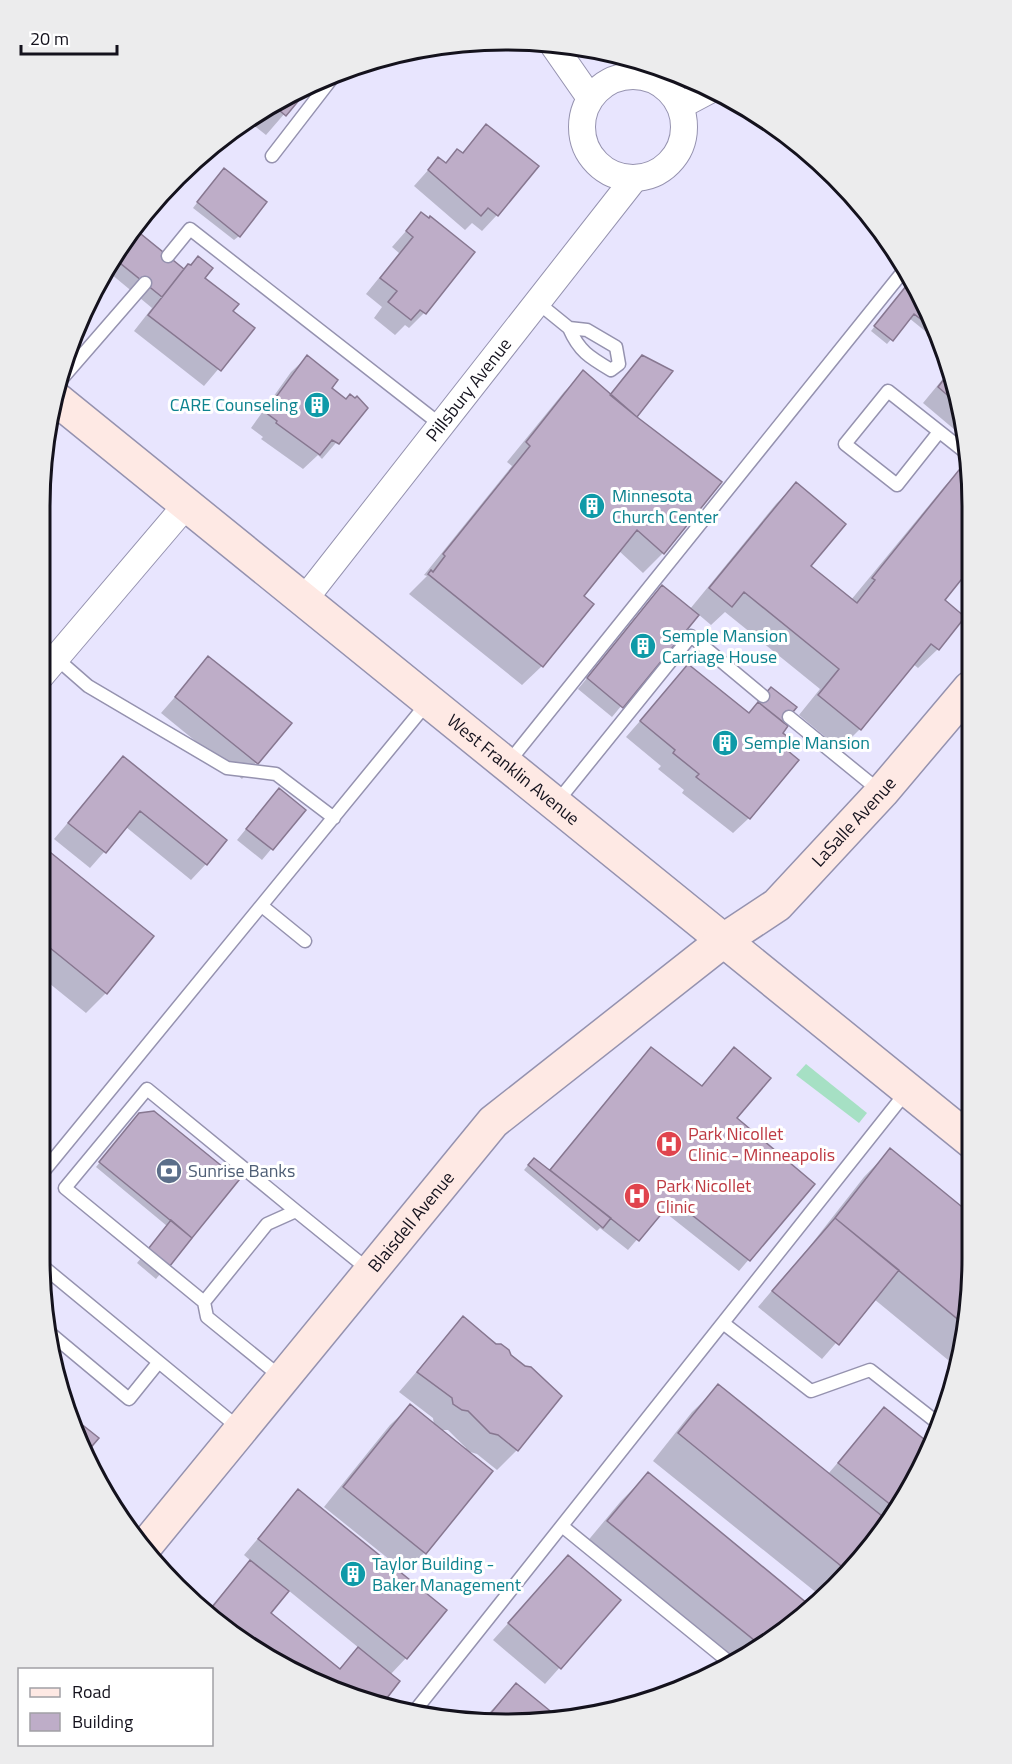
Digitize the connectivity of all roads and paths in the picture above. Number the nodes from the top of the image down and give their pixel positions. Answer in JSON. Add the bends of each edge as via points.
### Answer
{"nodes":[{"id":1,"x":558,"y":52,"type":"edge"},
{"id":2,"x":325,"y":87,"type":"edge"},
{"id":3,"x":702,"y":94,"type":"edge"},
{"id":4,"x":590,"y":98,"type":"junction"},
{"id":5,"x":681,"y":106,"type":"junction"},
{"id":6,"x":272,"y":156,"type":"dead end"},
{"id":7,"x":634,"y":179,"type":"junction"},
{"id":8,"x":168,"y":256,"type":"dead end"},
{"id":9,"x":899,"y":275,"type":"edge"},
{"id":10,"x":145,"y":283,"type":"dead end"},
{"id":11,"x":537,"y":302,"type":"junction"},
{"id":12,"x":569,"y":328,"type":"dead end"},
{"id":13,"x":72,"y":366,"type":"edge"},
{"id":14,"x":61,"y":403,"type":"edge"},
{"id":15,"x":441,"y":425,"type":"junction"},
{"id":16,"x":939,"y":432,"type":"junction"},
{"id":17,"x":959,"y":448,"type":"edge"},
{"id":18,"x":186,"y":504,"type":"junction"},
{"id":19,"x":304,"y":600,"type":"junction"},
{"id":20,"x":50,"y":666,"type":"edge"},
{"id":21,"x":50,"y":669,"type":"edge"},
{"id":22,"x":763,"y":696,"type":"dead end"},
{"id":23,"x":962,"y":700,"type":"edge"},
{"id":24,"x":429,"y":702,"type":"junction"},
{"id":25,"x":789,"y":717,"type":"dead end"},
{"id":26,"x":507,"y":764,"type":"junction"},
{"id":27,"x":882,"y":792,"type":"junction"},
{"id":28,"x":555,"y":804,"type":"junction"},
{"id":29,"x":334,"y":818,"type":"junction"},
{"id":30,"x":262,"y":906,"type":"junction"},
{"id":31,"x":724,"y":940,"type":"junction"},
{"id":32,"x":305,"y":941,"type":"dead end"},
{"id":33,"x":908,"y":1090,"type":"junction"},
{"id":34,"x":962,"y":1130,"type":"edge"},
{"id":35,"x":50,"y":1164,"type":"edge"},
{"id":36,"x":296,"y":1211,"type":"junction"},
{"id":37,"x":50,"y":1272,"type":"edge"},
{"id":38,"x":371,"y":1272,"type":"junction"},
{"id":39,"x":204,"y":1302,"type":"junction"},
{"id":40,"x":723,"y":1323,"type":"junction"},
{"id":41,"x":57,"y":1339,"type":"edge"},
{"id":42,"x":158,"y":1363,"type":"junction"},
{"id":43,"x":283,"y":1378,"type":"junction"},
{"id":44,"x":933,"y":1419,"type":"edge"},
{"id":45,"x":241,"y":1430,"type":"junction"},
{"id":46,"x":562,"y":1526,"type":"junction"},
{"id":47,"x":149,"y":1542,"type":"edge"},
{"id":48,"x":724,"y":1658,"type":"edge"},
{"id":49,"x":419,"y":1706,"type":"edge"}],
"edges":[{"from":1,"to":4,"type":"street"},
{"from":2,"to":6,"type":"lane"},
{"from":3,"to":5,"type":"street"},
{"from":4,"to":5,"type":"street","via":[[612,79],[644,76],[659,82]]},
{"from":4,"to":7,"type":"street","via":[[581,120],[582,138],[589,154],[600,168]]},
{"from":5,"to":7,"type":"street","via":[[683,139],[677,154],[667,166]]},
{"from":7,"to":11,"type":"street","name":"Pillsbury Avenue"},
{"from":8,"to":15,"type":"lane","via":[[190,229]]},
{"from":9,"to":26,"type":"lane"},
{"from":10,"to":13,"type":"lane"},
{"from":11,"to":12,"type":"lane"},
{"from":11,"to":15,"type":"street","name":"Pillsbury Avenue"},
{"from":14,"to":18,"type":"street","name":"West Franklin Avenue"},
{"from":15,"to":19,"type":"street","name":"Pillsbury Avenue"},
{"from":16,"to":16,"type":"lane","via":[[888,391],[845,444],[897,485]]},
{"from":16,"to":17,"type":"lane"},
{"from":18,"to":19,"type":"street","name":"West Franklin Avenue"},
{"from":18,"to":20,"type":"street"},
{"from":19,"to":24,"type":"street","name":"West Franklin Avenue"},
{"from":21,"to":29,"type":"lane","via":[[88,686],[227,768],[276,774]]},
{"from":22,"to":28,"type":"lane","via":[[691,636]]},
{"from":23,"to":27,"type":"street","name":"LaSalle Avenue"},
{"from":24,"to":26,"type":"street","name":"West Franklin Avenue"},
{"from":24,"to":29,"type":"lane"},
{"from":25,"to":27,"type":"lane"},
{"from":26,"to":28,"type":"street","name":"West Franklin Avenue"},
{"from":27,"to":31,"type":"street","name":"LaSalle Avenue","via":[[777,905]]},
{"from":28,"to":31,"type":"street","name":"West Franklin Avenue"},
{"from":29,"to":30,"type":"lane"},
{"from":30,"to":32,"type":"lane"},
{"from":30,"to":35,"type":"lane"},
{"from":31,"to":33,"type":"street","name":"West Franklin Avenue"},
{"from":31,"to":38,"type":"street","name":"Blaisdell Avenue","via":[[493,1122]]},
{"from":33,"to":34,"type":"street","name":"West Franklin Avenue"},
{"from":33,"to":40,"type":"lane"},
{"from":36,"to":38,"type":"lane"},
{"from":36,"to":39,"type":"lane","via":[[267,1224]]},
{"from":36,"to":39,"type":"lane","via":[[147,1089],[65,1188]]},
{"from":37,"to":42,"type":"lane"},
{"from":38,"to":43,"type":"street","name":"Blaisdell Avenue"},
{"from":39,"to":43,"type":"lane","via":[[207,1317]]},
{"from":40,"to":44,"type":"lane","via":[[810,1391],[870,1370]]},
{"from":40,"to":46,"type":"lane"},
{"from":41,"to":42,"type":"lane","via":[[129,1399]]},
{"from":42,"to":45,"type":"lane"},
{"from":43,"to":45,"type":"street","name":"Blaisdell Avenue"},
{"from":45,"to":47,"type":"street","name":"Blaisdell Avenue"},
{"from":46,"to":48,"type":"lane"},
{"from":46,"to":49,"type":"lane"}]}
